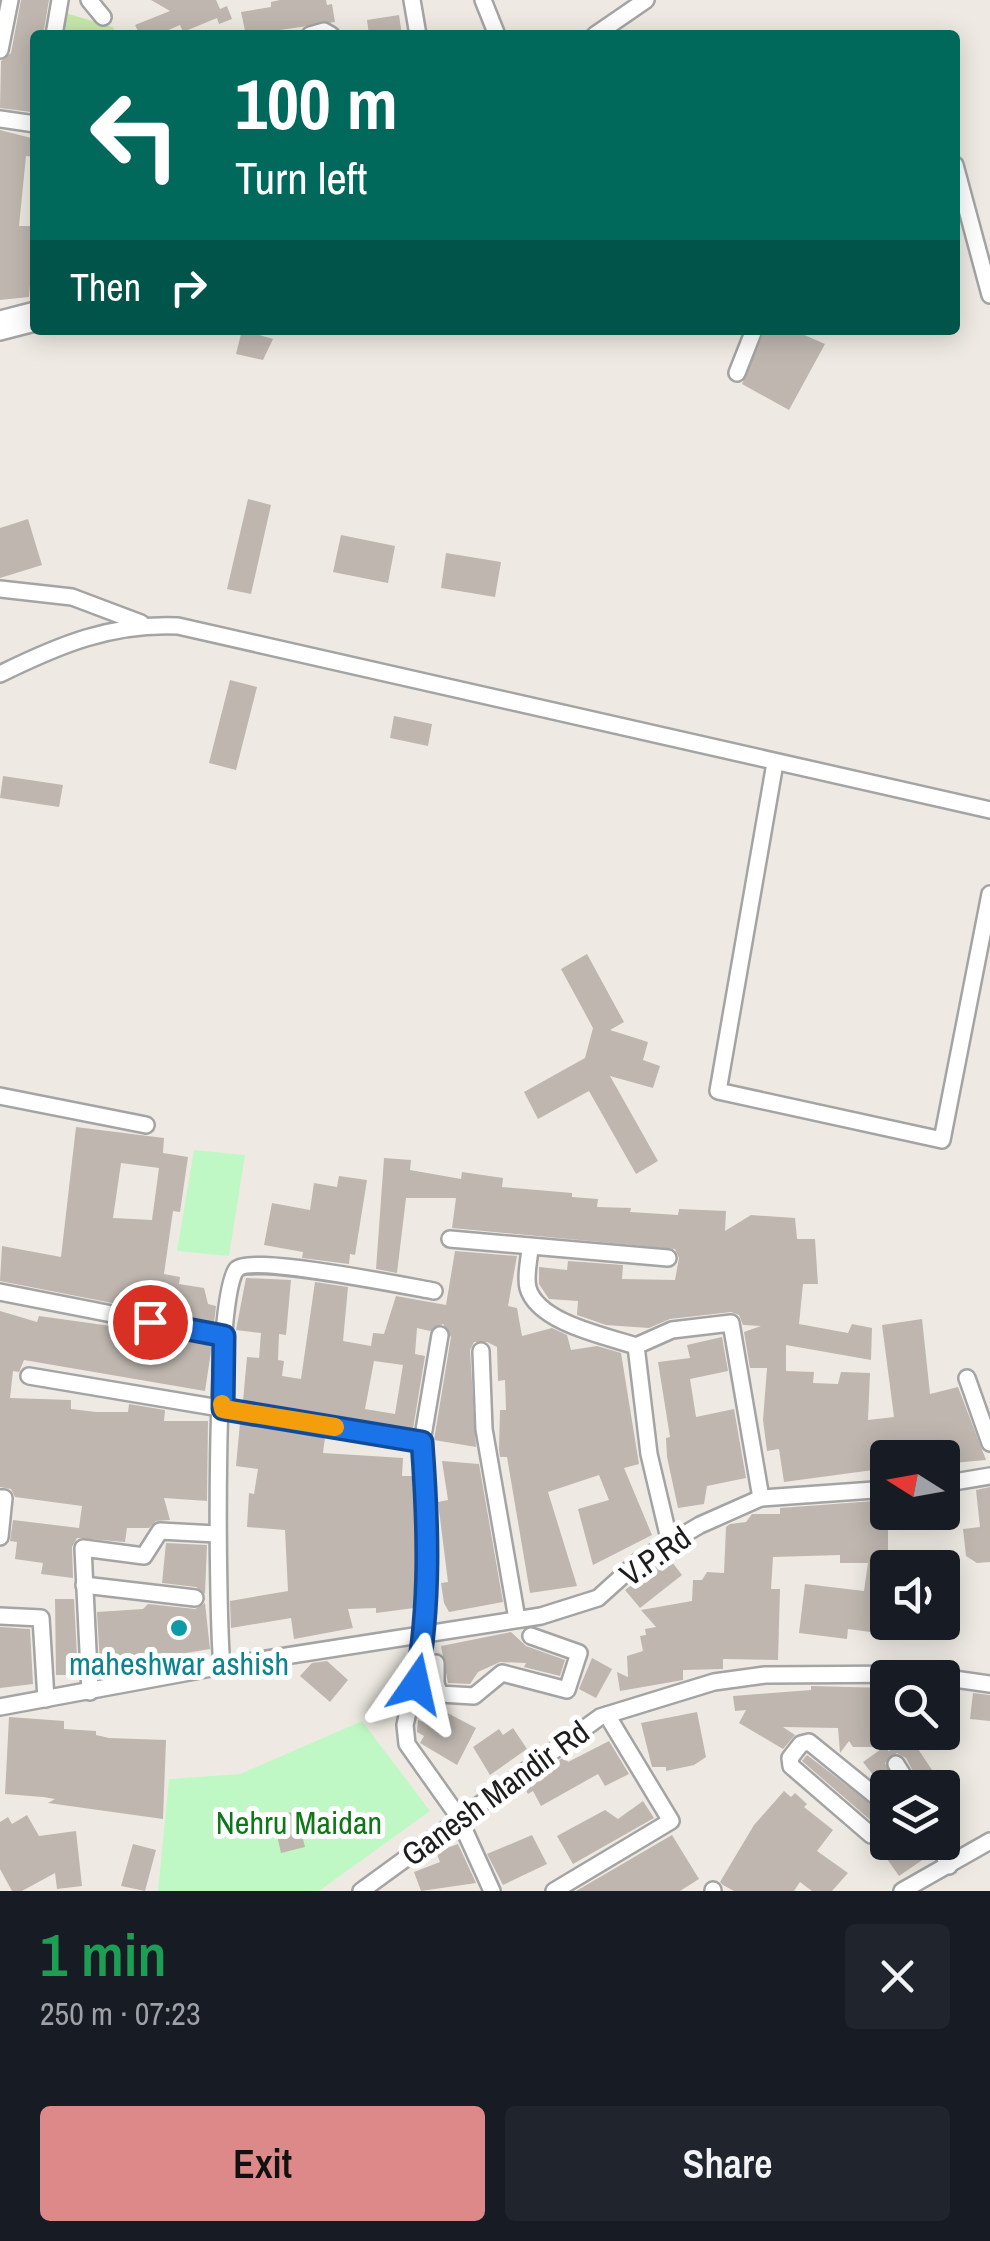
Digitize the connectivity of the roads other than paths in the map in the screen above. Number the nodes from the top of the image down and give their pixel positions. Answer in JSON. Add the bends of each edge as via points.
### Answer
{"nodes":[{"id":1,"x":10,"y":0,"type":"edge"},
{"id":2,"x":60,"y":0,"type":"edge"},
{"id":3,"x":89,"y":0,"type":"edge"},
{"id":4,"x":412,"y":0,"type":"edge"},
{"id":5,"x":484,"y":0,"type":"edge"},
{"id":6,"x":646,"y":0,"type":"edge"},
{"id":7,"x":103,"y":17,"type":"dead end"},
{"id":8,"x":55,"y":30,"type":"edge"},
{"id":9,"x":417,"y":30,"type":"edge"},
{"id":10,"x":495,"y":30,"type":"edge"},
{"id":11,"x":602,"y":30,"type":"edge"},
{"id":12,"x":0,"y":50,"type":"edge"},
{"id":13,"x":0,"y":122,"type":"edge"},
{"id":14,"x":30,"y":127,"type":"edge"},
{"id":15,"x":960,"y":184,"type":"edge"},
{"id":16,"x":990,"y":295,"type":"edge"},
{"id":17,"x":30,"y":311,"type":"edge"},
{"id":18,"x":0,"y":319,"type":"edge"},
{"id":19,"x":30,"y":324,"type":"edge"},
{"id":20,"x":0,"y":332,"type":"edge"},
{"id":21,"x":752,"y":335,"type":"edge"},
{"id":22,"x":737,"y":372,"type":"dead end"},
{"id":23,"x":0,"y":589,"type":"edge"},
{"id":24,"x":145,"y":624,"type":"junction"},
{"id":25,"x":0,"y":674,"type":"edge"},
{"id":26,"x":775,"y":763,"type":"junction"},
{"id":27,"x":990,"y":810,"type":"edge"},
{"id":28,"x":990,"y":894,"type":"edge"},
{"id":29,"x":0,"y":1096,"type":"edge"},
{"id":30,"x":0,"y":1106,"type":"edge"},
{"id":31,"x":27,"y":1109,"type":"dead end"},
{"id":32,"x":146,"y":1124,"type":"dead end"},
{"id":33,"x":450,"y":1239,"type":"dead end"},
{"id":34,"x":530,"y":1249,"type":"junction"},
{"id":35,"x":668,"y":1258,"type":"dead end"},
{"id":36,"x":434,"y":1291,"type":"dead end"},
{"id":37,"x":0,"y":1292,"type":"edge"},
{"id":38,"x":440,"y":1335,"type":"dead end"},
{"id":39,"x":224,"y":1336,"type":"junction"},
{"id":40,"x":636,"y":1346,"type":"junction"},
{"id":41,"x":481,"y":1352,"type":"dead end"},
{"id":42,"x":29,"y":1376,"type":"dead end"},
{"id":43,"x":968,"y":1378,"type":"dead end"},
{"id":44,"x":223,"y":1409,"type":"junction"},
{"id":45,"x":422,"y":1442,"type":"junction"},
{"id":46,"x":990,"y":1443,"type":"edge"},
{"id":47,"x":990,"y":1476,"type":"edge"},
{"id":48,"x":960,"y":1481,"type":"edge"},
{"id":49,"x":870,"y":1490,"type":"edge"},
{"id":50,"x":0,"y":1498,"type":"edge"},
{"id":51,"x":760,"y":1498,"type":"junction"},
{"id":52,"x":216,"y":1534,"type":"junction"},
{"id":53,"x":0,"y":1538,"type":"edge"},
{"id":54,"x":670,"y":1543,"type":"junction"},
{"id":55,"x":84,"y":1586,"type":"junction"},
{"id":56,"x":195,"y":1598,"type":"dead end"},
{"id":57,"x":0,"y":1616,"type":"edge"},
{"id":58,"x":523,"y":1619,"type":"junction"},
{"id":59,"x":425,"y":1635,"type":"junction"},
{"id":60,"x":436,"y":1663,"type":"dead end"},
{"id":61,"x":222,"y":1666,"type":"junction"},
{"id":62,"x":416,"y":1684,"type":"junction"},
{"id":63,"x":436,"y":1684,"type":"junction"},
{"id":64,"x":990,"y":1684,"type":"edge"},
{"id":65,"x":90,"y":1692,"type":"junction"},
{"id":66,"x":46,"y":1699,"type":"junction"},
{"id":67,"x":0,"y":1707,"type":"edge"},
{"id":68,"x":607,"y":1715,"type":"junction"},
{"id":69,"x":896,"y":1764,"type":"dead end"},
{"id":70,"x":900,"y":1770,"type":"edge"},
{"id":71,"x":870,"y":1791,"type":"edge"},
{"id":72,"x":458,"y":1816,"type":"junction"},
{"id":73,"x":870,"y":1833,"type":"edge"},
{"id":74,"x":990,"y":1841,"type":"edge"},
{"id":75,"x":946,"y":1860,"type":"edge"},
{"id":76,"x":949,"y":1866,"type":"junction"},
{"id":77,"x":362,"y":1891,"type":"edge"},
{"id":78,"x":492,"y":1891,"type":"edge"},
{"id":79,"x":554,"y":1891,"type":"edge"},
{"id":80,"x":902,"y":1891,"type":"edge"}],
"edges":[{"from":1,"to":12,"type":"street"},
{"from":2,"to":8,"type":"street"},
{"from":3,"to":7,"type":"street"},
{"from":4,"to":9,"type":"street"},
{"from":5,"to":10,"type":"street"},
{"from":6,"to":11,"type":"street"},
{"from":13,"to":14,"type":"street"},
{"from":15,"to":16,"type":"street"},
{"from":17,"to":18,"type":"street"},
{"from":19,"to":20,"type":"street"},
{"from":21,"to":22,"type":"street"},
{"from":23,"to":24,"type":"street","via":[[72,597]]},
{"from":24,"to":25,"type":"street","via":[[66,642]]},
{"from":24,"to":26,"type":"street","via":[[178,626]]},
{"from":26,"to":27,"type":"street"},
{"from":26,"to":28,"type":"street","via":[[718,1091],[942,1140]]},
{"from":29,"to":32,"type":"street"},
{"from":30,"to":31,"type":"street"},
{"from":33,"to":34,"type":"street"},
{"from":34,"to":35,"type":"street"},
{"from":34,"to":40,"type":"street","via":[[526,1283],[533,1300],[579,1329]]},
{"from":36,"to":39,"type":"street","via":[[246,1265],[230,1281]]},
{"from":37,"to":39,"type":"street"},
{"from":38,"to":45,"type":"street"},
{"from":39,"to":44,"type":"street"},
{"from":40,"to":51,"type":"street","via":[[672,1330],[731,1323]]},
{"from":40,"to":54,"type":"street","via":[[649,1454]]},
{"from":41,"to":58,"type":"street","via":[[484,1429]]},
{"from":42,"to":44,"type":"street"},
{"from":43,"to":46,"type":"street"},
{"from":44,"to":45,"type":"street"},
{"from":44,"to":52,"type":"street"},
{"from":45,"to":59,"type":"street"},
{"from":47,"to":48,"type":"street"},
{"from":49,"to":51,"type":"street","name":"V.P.Rd"},
{"from":50,"to":53,"type":"street"},
{"from":51,"to":54,"type":"street","name":"V.P.Rd"},
{"from":52,"to":55,"type":"street","via":[[160,1531],[144,1556],[82,1548]]},
{"from":52,"to":61,"type":"street"},
{"from":54,"to":58,"type":"street","name":"V.P.Rd","via":[[598,1598]]},
{"from":55,"to":56,"type":"street"},
{"from":55,"to":65,"type":"street"},
{"from":57,"to":66,"type":"street","via":[[41,1618]]},
{"from":58,"to":59,"type":"street","name":"V.P.Rd"},
{"from":58,"to":63,"type":"street","via":[[530,1640],[579,1653],[567,1690],[514,1674],[494,1677],[474,1696],[440,1694]]},
{"from":59,"to":61,"type":"street","name":"V.P.Rd"},
{"from":59,"to":62,"type":"street"},
{"from":60,"to":63,"type":"street"},
{"from":61,"to":65,"type":"street","name":"V.P.Rd"},
{"from":62,"to":63,"type":"street"},
{"from":62,"to":72,"type":"street","via":[[407,1744]]},
{"from":64,"to":68,"type":"street","name":"Ganesh Mandir Rd","via":[[919,1674],[765,1676],[714,1682]]},
{"from":65,"to":66,"type":"street","name":"V.P.Rd"},
{"from":66,"to":67,"type":"street","name":"V.P.Rd"},
{"from":68,"to":72,"type":"street","name":"Ganesh Mandir Rd"},
{"from":68,"to":79,"type":"street","via":[[671,1821]]},
{"from":69,"to":70,"type":"street"},
{"from":71,"to":73,"type":"street","via":[[809,1742],[790,1758],[791,1766]]},
{"from":72,"to":77,"type":"street","name":"Ganesh Mandir Rd"},
{"from":72,"to":78,"type":"street"},
{"from":74,"to":76,"type":"street"},
{"from":75,"to":76,"type":"street"},
{"from":76,"to":80,"type":"street"}]}
